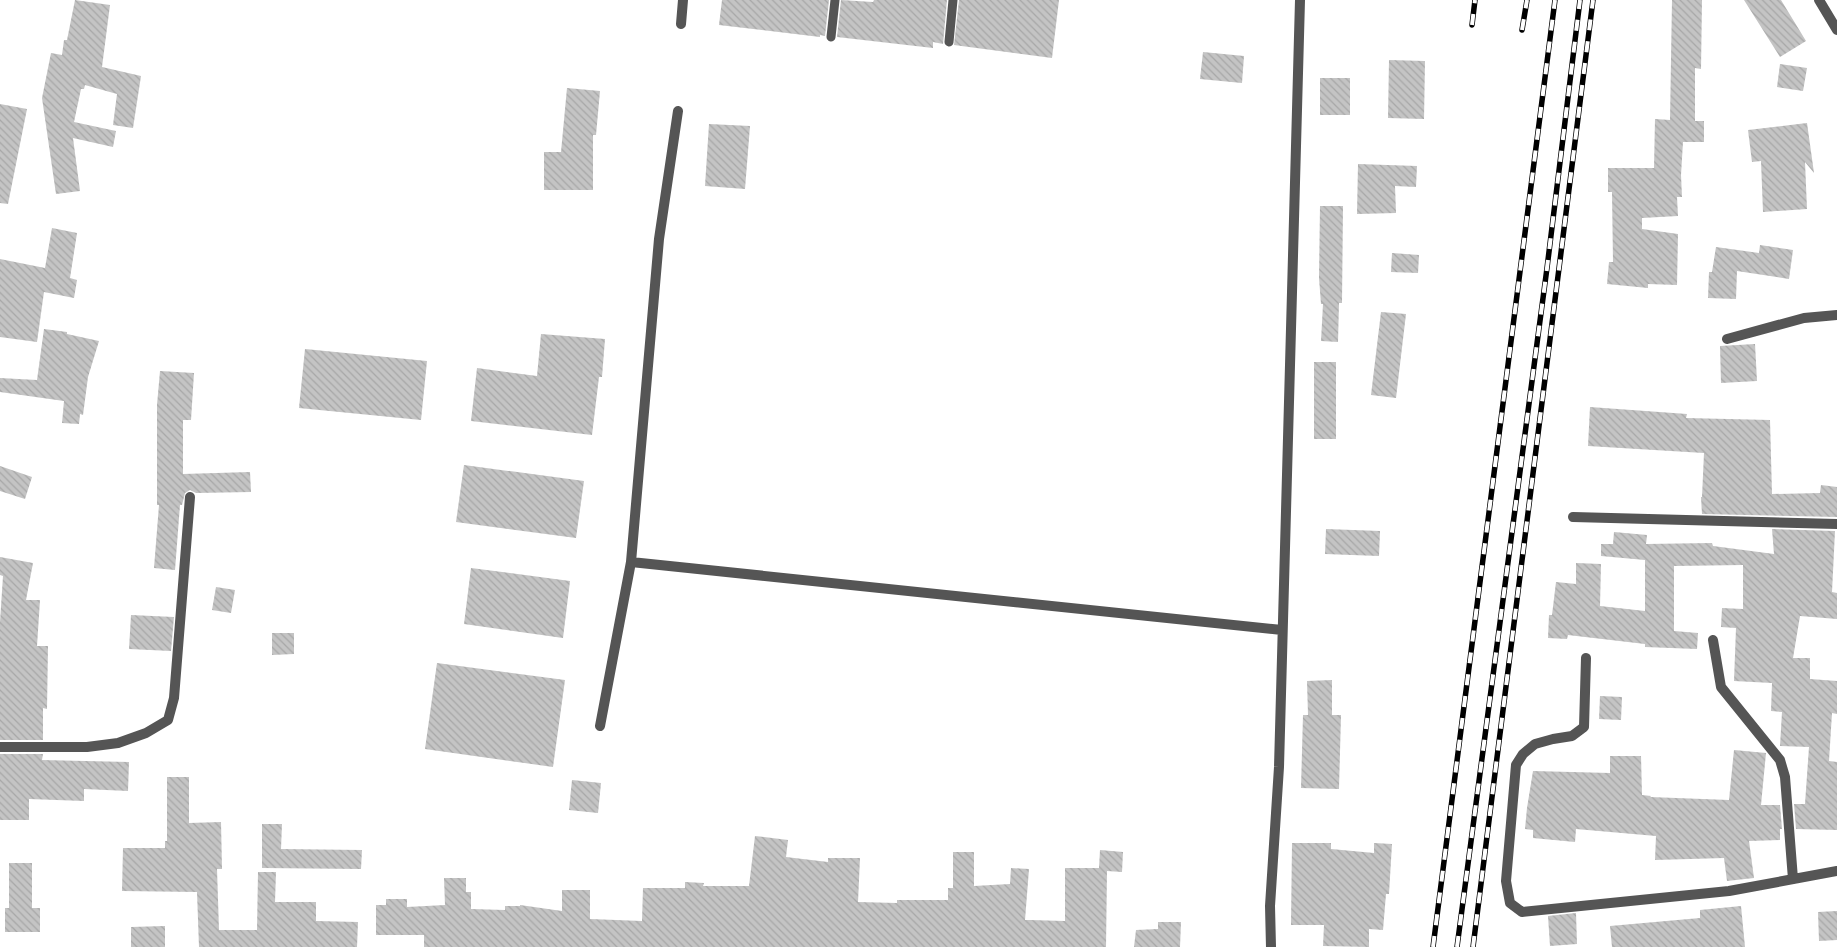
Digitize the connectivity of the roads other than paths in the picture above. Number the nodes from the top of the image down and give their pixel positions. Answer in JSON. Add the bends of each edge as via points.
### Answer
{"nodes":[{"id":1,"x":683,"y":0,"type":"edge"},
{"id":2,"x":835,"y":0,"type":"edge"},
{"id":3,"x":953,"y":0,"type":"edge"},
{"id":4,"x":1300,"y":0,"type":"edge"},
{"id":5,"x":1819,"y":0,"type":"edge"},
{"id":6,"x":681,"y":24,"type":"dead end"},
{"id":7,"x":1837,"y":30,"type":"edge"},
{"id":8,"x":831,"y":37,"type":"dead end"},
{"id":9,"x":949,"y":42,"type":"dead end"},
{"id":10,"x":678,"y":111,"type":"dead end"},
{"id":11,"x":1837,"y":315,"type":"edge"},
{"id":12,"x":1727,"y":339,"type":"dead end"},
{"id":13,"x":190,"y":497,"type":"dead end"},
{"id":14,"x":1573,"y":517,"type":"dead end"},
{"id":15,"x":1837,"y":524,"type":"edge"},
{"id":16,"x":631,"y":562,"type":"junction"},
{"id":17,"x":1282,"y":630,"type":"junction"},
{"id":18,"x":1713,"y":640,"type":"dead end"},
{"id":19,"x":1586,"y":658,"type":"dead end"},
{"id":20,"x":600,"y":726,"type":"dead end"},
{"id":21,"x":0,"y":746,"type":"edge"},
{"id":22,"x":1837,"y":871,"type":"edge"},
{"id":23,"x":1793,"y":879,"type":"junction"},
{"id":24,"x":1272,"y":947,"type":"edge"}],
"edges":[{"from":1,"to":6,"type":"street"},
{"from":2,"to":8,"type":"lane"},
{"from":3,"to":9,"type":"lane"},
{"from":4,"to":17,"type":"street"},
{"from":5,"to":7,"type":"street"},
{"from":10,"to":16,"type":"street","via":[[659,240]]},
{"from":11,"to":12,"type":"street","via":[[1804,318]]},
{"from":13,"to":21,"type":"street","via":[[174,698],[168,720],[146,733],[118,743]]},
{"from":14,"to":15,"type":"street"},
{"from":16,"to":17,"type":"street"},
{"from":16,"to":20,"type":"street"},
{"from":17,"to":24,"type":"street","via":[[1279,767],[1270,906]]},
{"from":18,"to":23,"type":"street","via":[[1721,687],[1780,760],[1785,777]]},
{"from":19,"to":23,"type":"street","via":[[1584,727],[1572,736],[1535,744],[1523,754],[1516,766],[1506,880],[1510,903],[1522,912],[1728,891]]},
{"from":22,"to":23,"type":"street"}]}
